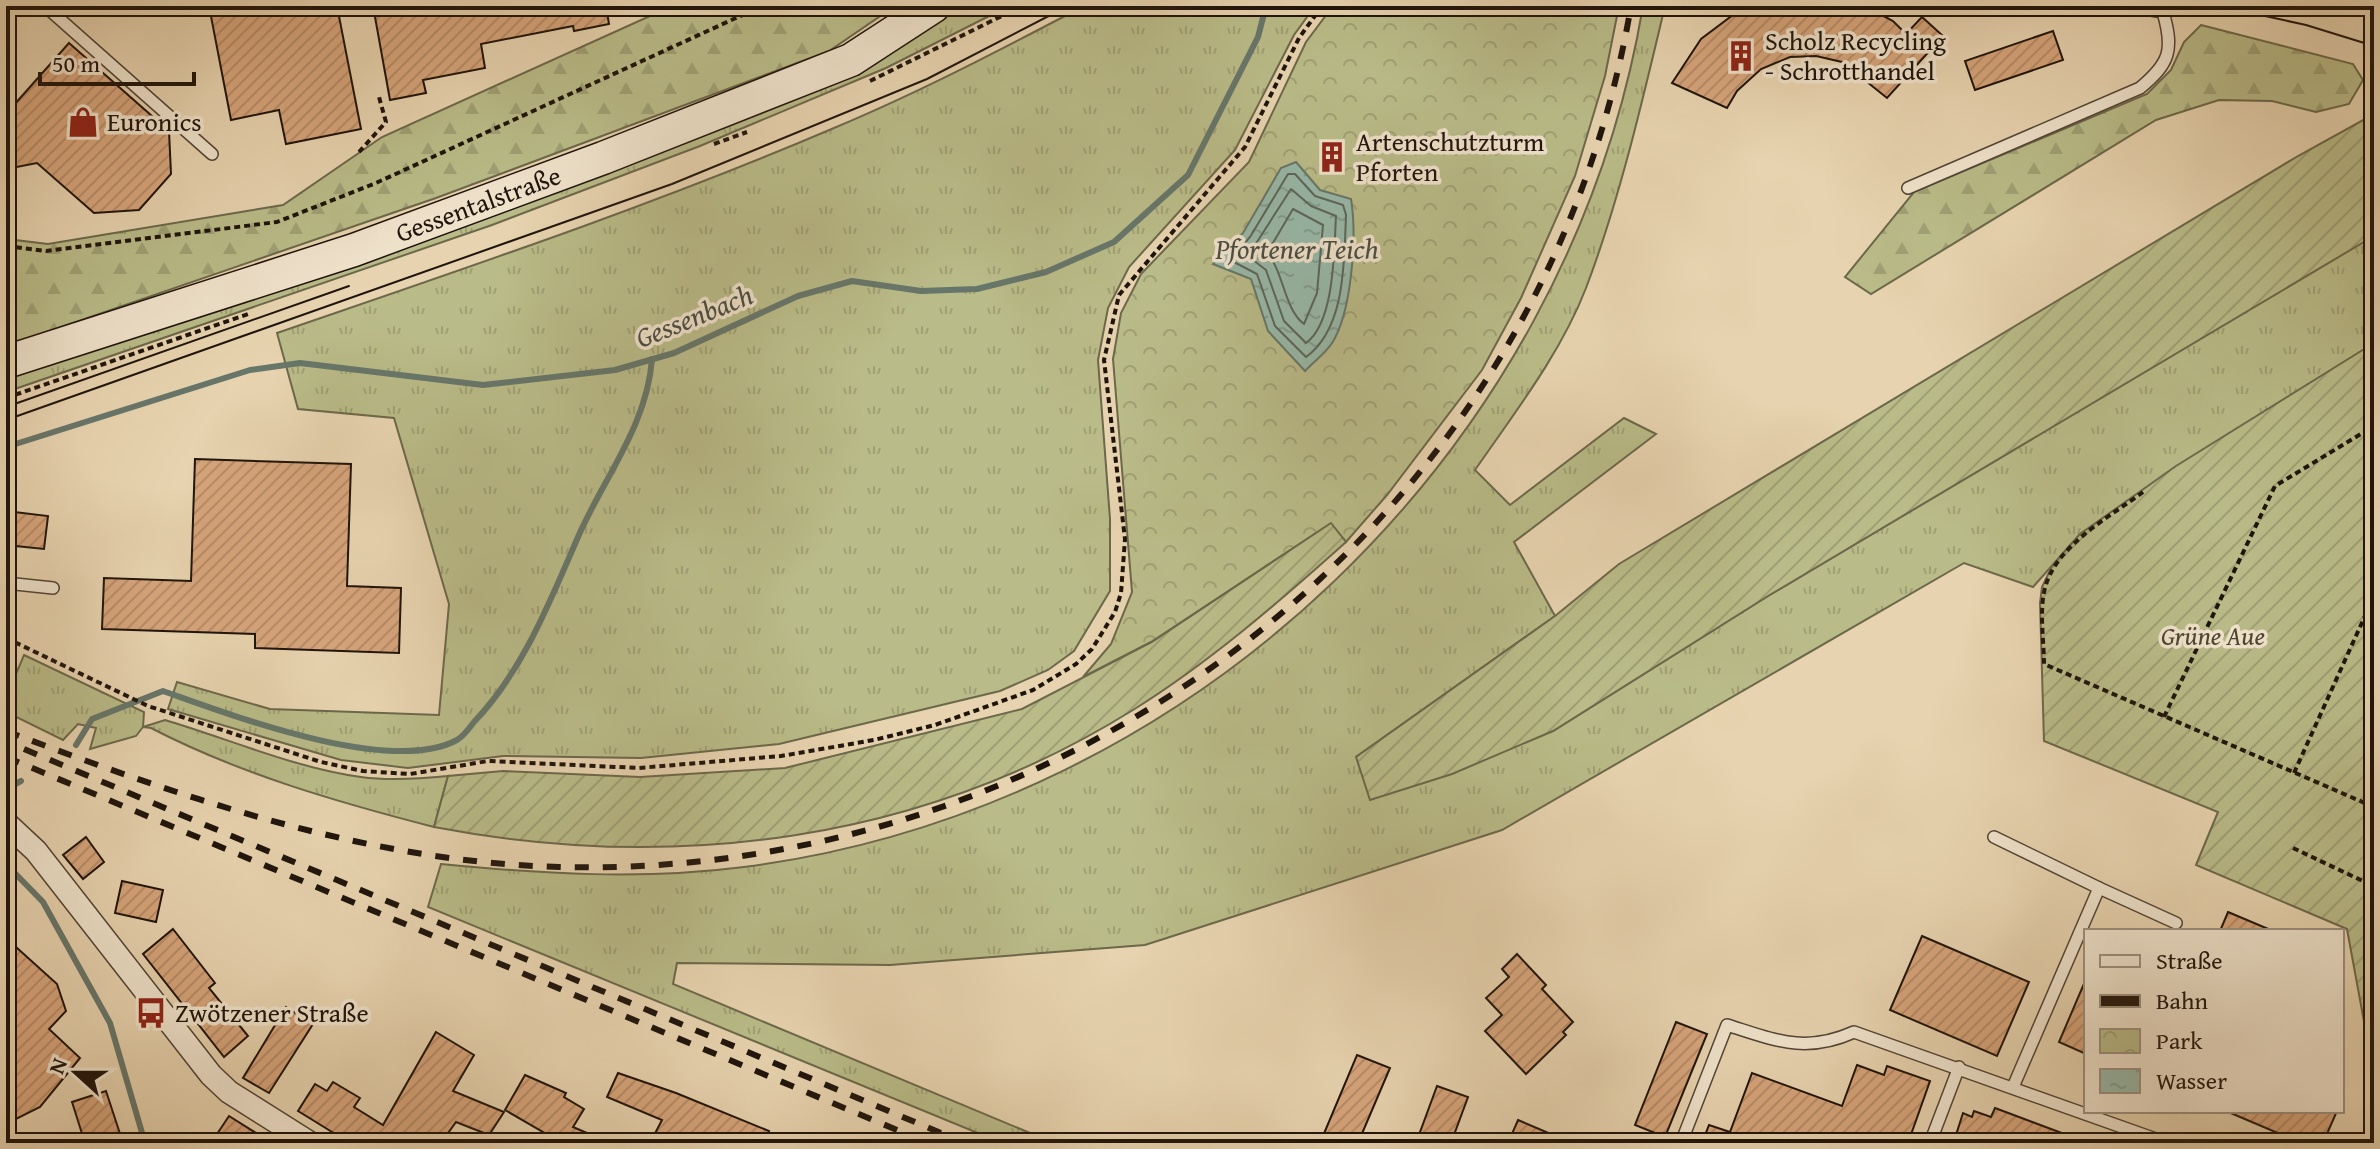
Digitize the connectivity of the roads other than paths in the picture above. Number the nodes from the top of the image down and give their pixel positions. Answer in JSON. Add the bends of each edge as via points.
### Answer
{"nodes":[{"id":1,"x":45,"y":6,"type":"edge"},
{"id":2,"x":934,"y":6,"type":"edge"},
{"id":3,"x":2128,"y":6,"type":"edge"},
{"id":4,"x":212,"y":154,"type":"dead end"},
{"id":5,"x":1908,"y":188,"type":"dead end"},
{"id":6,"x":6,"y":362,"type":"edge"},
{"id":7,"x":6,"y":583,"type":"edge"},
{"id":8,"x":53,"y":588,"type":"dead end"},
{"id":9,"x":6,"y":823,"type":"edge"},
{"id":10,"x":1994,"y":837,"type":"dead end"},
{"id":11,"x":2099,"y":888,"type":"junction"},
{"id":12,"x":2176,"y":923,"type":"dead end"},
{"id":13,"x":1959,"y":1067,"type":"junction"},
{"id":14,"x":2013,"y":1087,"type":"junction"},
{"id":15,"x":2084,"y":1113,"type":"edge"},
{"id":16,"x":2084,"y":1113,"type":"edge"},
{"id":17,"x":310,"y":1143,"type":"edge"},
{"id":18,"x":1681,"y":1143,"type":"edge"},
{"id":19,"x":1930,"y":1143,"type":"edge"},
{"id":20,"x":2167,"y":1143,"type":"edge"}],
"edges":[{"from":1,"to":4,"type":"lane"},
{"from":2,"to":6,"type":"main road","name":"Gessentalstraße","via":[[851,60],[603,158],[354,250]]},
{"from":3,"to":5,"type":"lane","via":[[2163,12],[2170,38],[2163,69],[2140,88]]},
{"from":7,"to":8,"type":"lane"},
{"from":9,"to":17,"type":"street","via":[[36,851],[211,1075]]},
{"from":10,"to":11,"type":"lane"},
{"from":11,"to":12,"type":"lane"},
{"from":11,"to":14,"type":"lane"},
{"from":13,"to":14,"type":"lane"},
{"from":13,"to":18,"type":"lane","via":[[1854,1032],[1811,1045],[1727,1025]]},
{"from":13,"to":19,"type":"lane"},
{"from":14,"to":15,"type":"lane"},
{"from":16,"to":20,"type":"lane"}]}
